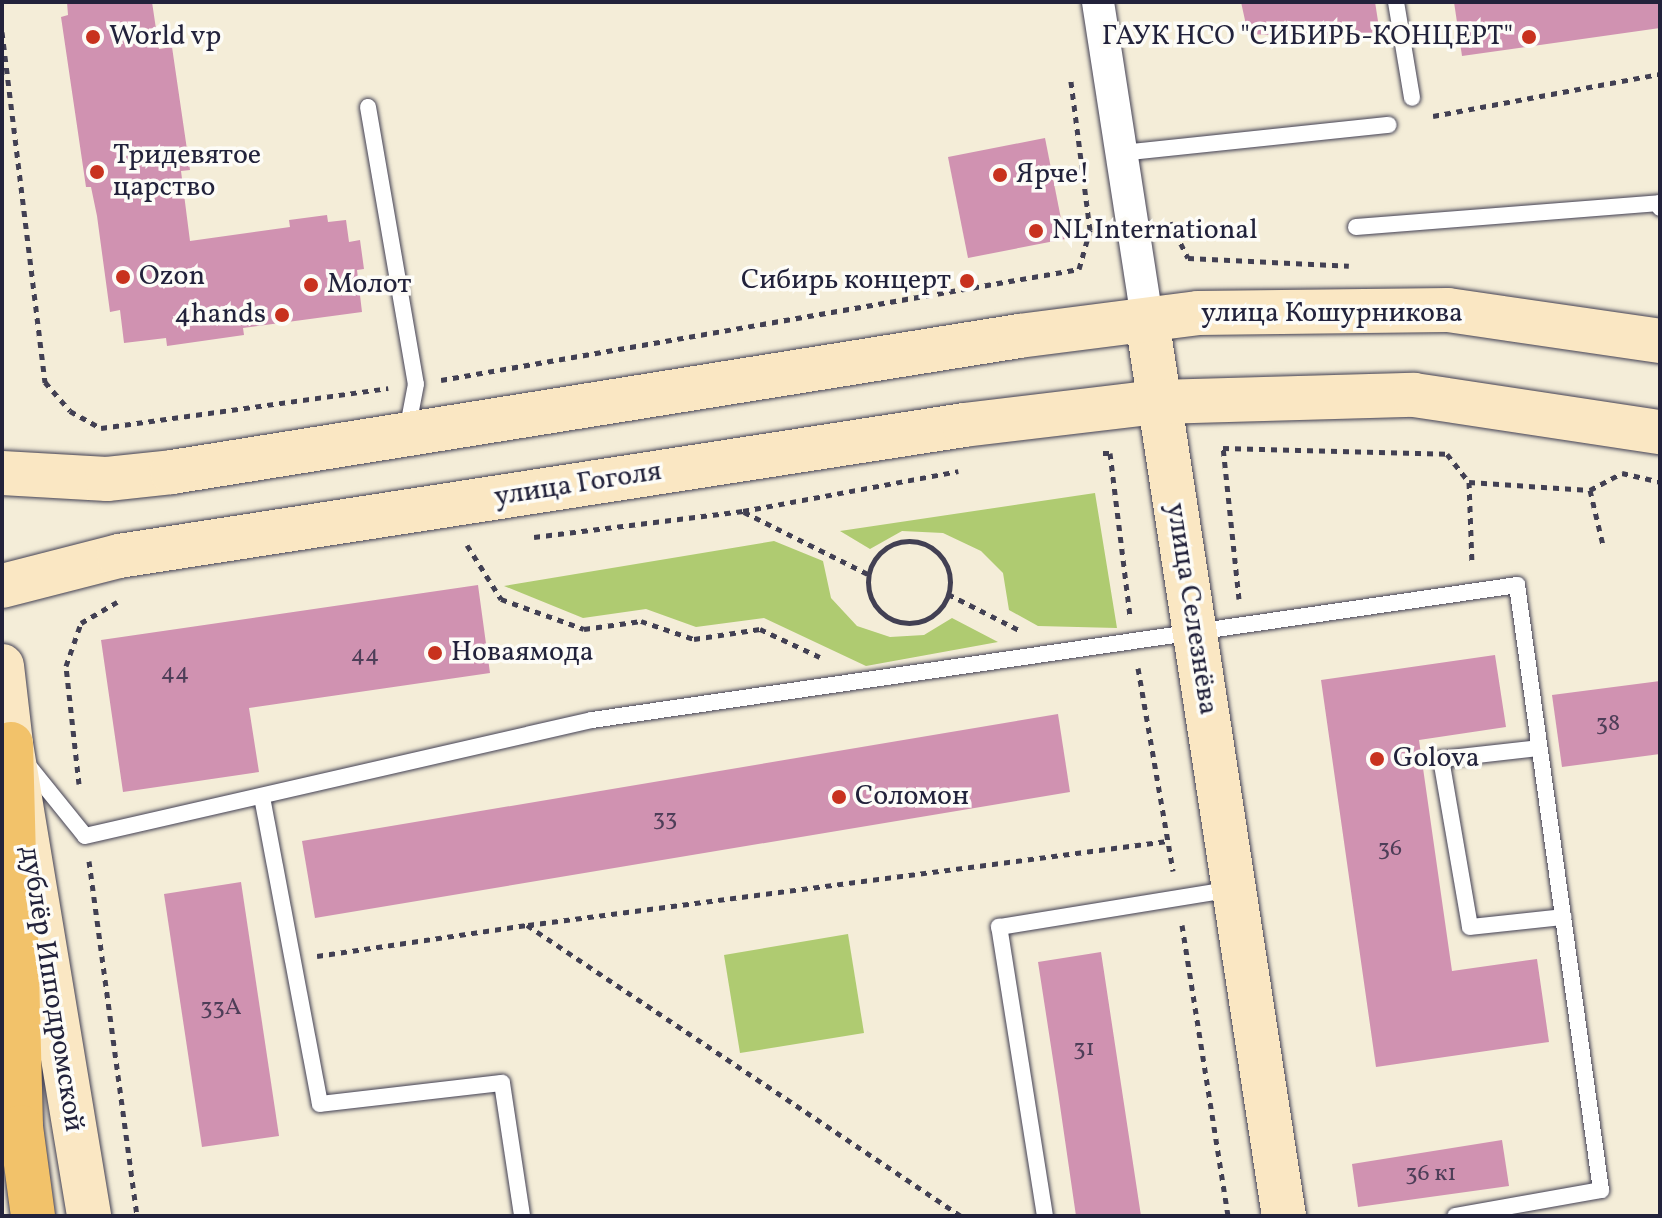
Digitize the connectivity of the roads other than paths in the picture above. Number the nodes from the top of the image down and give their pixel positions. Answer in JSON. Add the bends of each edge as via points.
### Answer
{"nodes":[{"id":1,"x":1098,"y":2,"type":"edge"},
{"id":2,"x":1396,"y":2,"type":"edge"},
{"id":3,"x":1412,"y":98,"type":"dead end"},
{"id":4,"x":368,"y":107,"type":"dead end"},
{"id":5,"x":1389,"y":125,"type":"road end"},
{"id":6,"x":1121,"y":153,"type":"junction"},
{"id":7,"x":1660,"y":208,"type":"edge"},
{"id":8,"x":1356,"y":227,"type":"dead end"},
{"id":9,"x":1147,"y":320,"type":"junction"},
{"id":10,"x":1660,"y":341,"type":"edge"},
{"id":11,"x":1158,"y":402,"type":"junction"},
{"id":12,"x":1660,"y":432,"type":"edge"},
{"id":13,"x":407,"y":433,"type":"junction"},
{"id":14,"x":2,"y":473,"type":"edge"},
{"id":15,"x":2,"y":586,"type":"edge"},
{"id":16,"x":1194,"y":632,"type":"junction"},
{"id":17,"x":2,"y":666,"type":"edge"},
{"id":18,"x":11,"y":744,"type":"junction"},
{"id":19,"x":1539,"y":748,"type":"junction"},
{"id":20,"x":262,"y":797,"type":"junction"},
{"id":21,"x":1234,"y":889,"type":"junction"},
{"id":22,"x":1563,"y":917,"type":"junction"},
{"id":23,"x":33,"y":1216,"type":"edge"},
{"id":24,"x":89,"y":1216,"type":"edge"},
{"id":25,"x":522,"y":1216,"type":"edge"},
{"id":26,"x":1045,"y":1216,"type":"edge"},
{"id":27,"x":1284,"y":1216,"type":"edge"},
{"id":28,"x":1455,"y":1216,"type":"edge"}],
"edges":[{"from":1,"to":6,"type":"street","name":"улица Селезнёва"},
{"from":2,"to":3,"type":"lane"},
{"from":4,"to":13,"type":"lane","via":[[416,384]]},
{"from":5,"to":6,"type":"lane"},
{"from":6,"to":9,"type":"street","name":"улица Селезнёва"},
{"from":7,"to":8,"type":"lane","via":[[1659,203]]},
{"from":9,"to":10,"type":"main road","name":"улица Кошурникова","via":[[1220,312],[1448,310]]},
{"from":9,"to":11,"type":"main road","name":"улица Селезнёва"},
{"from":9,"to":13,"type":"main road"},
{"from":11,"to":12,"type":"main road","via":[[1414,395]]},
{"from":11,"to":15,"type":"main road","name":"улица Гоголя","via":[[964,425],[119,556]]},
{"from":11,"to":16,"type":"main road","name":"улица Селезнёва"},
{"from":13,"to":14,"type":"main road","via":[[107,479]]},
{"from":16,"to":19,"type":"lane","via":[[1517,585]]},
{"from":16,"to":20,"type":"lane","via":[[592,720]]},
{"from":16,"to":21,"type":"main road","name":"улица Селезнёва"},
{"from":17,"to":18,"type":"main road","name":"дублёр Ипподромской"},
{"from":18,"to":20,"type":"lane","via":[[85,836]]},
{"from":18,"to":23,"type":"highway","via":[[21,1127]]},
{"from":18,"to":24,"type":"main road","name":"дублёр Ипподромской"},
{"from":19,"to":22,"type":"lane"},
{"from":19,"to":22,"type":"lane","via":[[1441,759],[1470,927]]},
{"from":20,"to":25,"type":"lane","via":[[320,1104],[502,1083]]},
{"from":21,"to":26,"type":"lane","via":[[999,927]]},
{"from":21,"to":27,"type":"main road","name":"улица Селезнёва"},
{"from":22,"to":28,"type":"lane","via":[[1601,1190]]}]}
